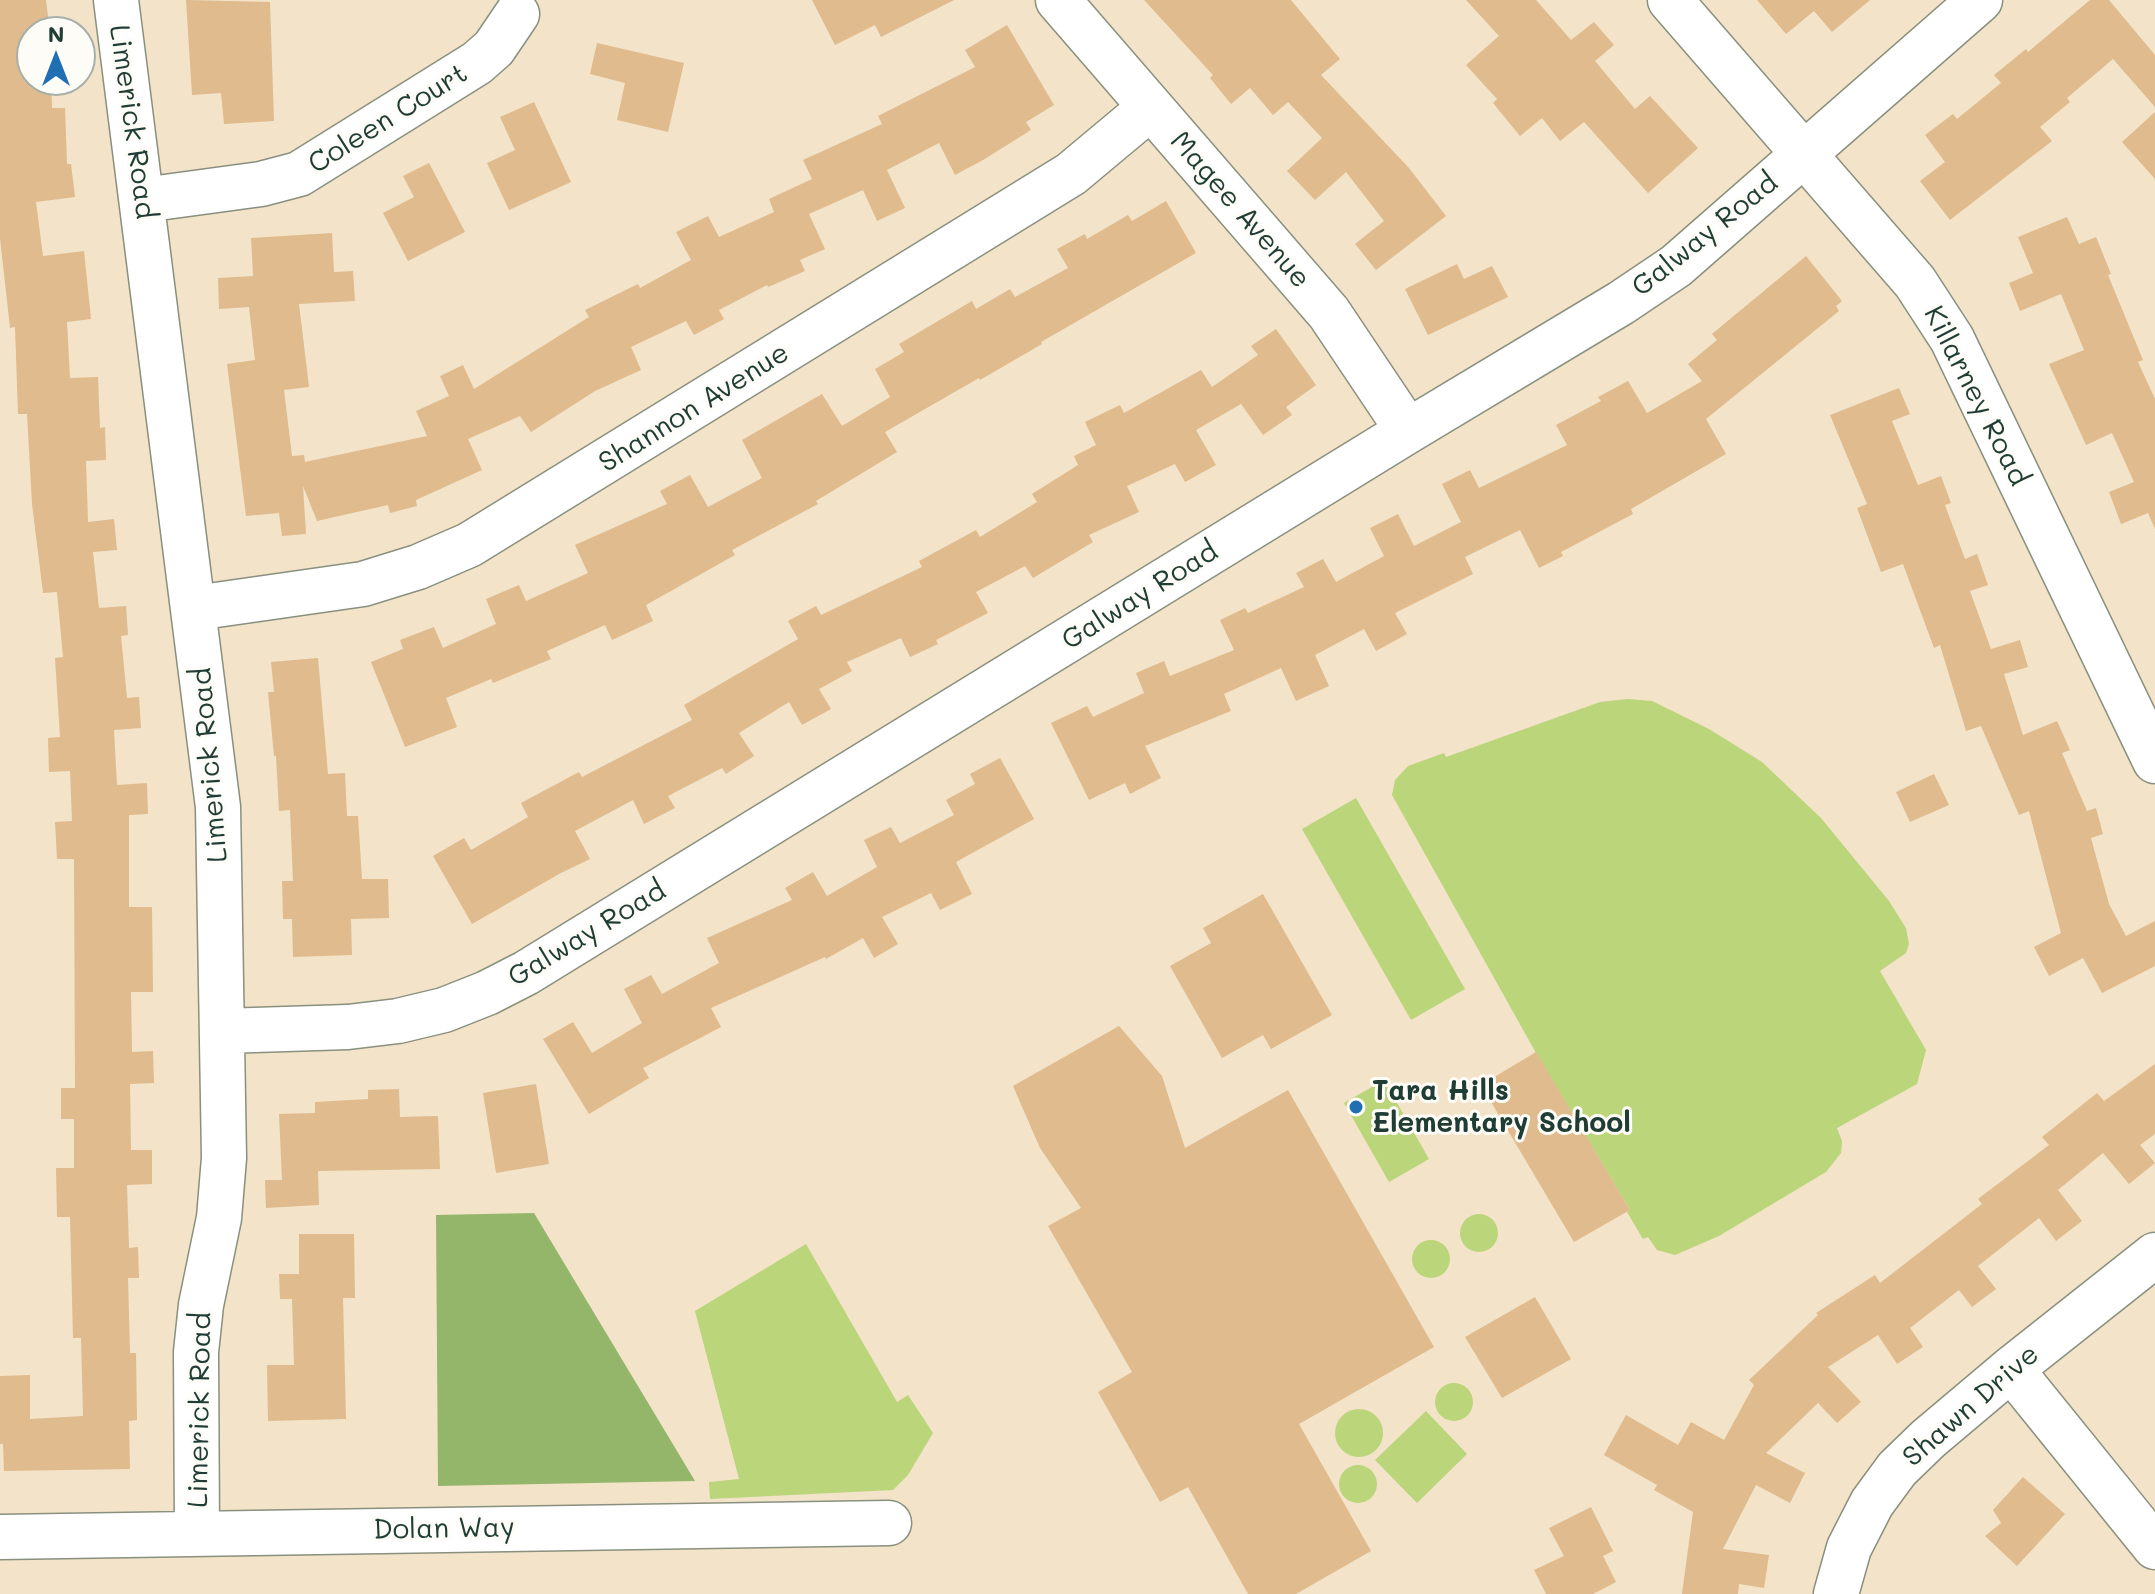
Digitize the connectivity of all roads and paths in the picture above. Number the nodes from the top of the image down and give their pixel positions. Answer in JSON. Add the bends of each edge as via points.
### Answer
{"nodes":[{"id":1,"x":116,"y":0,"type":"edge"},
{"id":2,"x":1058,"y":0,"type":"edge"},
{"id":3,"x":1670,"y":0,"type":"edge"},
{"id":4,"x":1980,"y":0,"type":"edge"},
{"id":5,"x":517,"y":14,"type":"dead end"},
{"id":6,"x":1150,"y":108,"type":"junction"},
{"id":7,"x":1804,"y":153,"type":"junction"},
{"id":8,"x":143,"y":200,"type":"junction"},
{"id":9,"x":1408,"y":431,"type":"junction"},
{"id":10,"x":195,"y":608,"type":"junction"},
{"id":11,"x":2155,"y":761,"type":"edge"},
{"id":12,"x":223,"y":1031,"type":"junction"},
{"id":13,"x":2155,"y":1255,"type":"edge"},
{"id":14,"x":2011,"y":1369,"type":"junction"},
{"id":15,"x":889,"y":1523,"type":"dead end"},
{"id":16,"x":197,"y":1532,"type":"junction"},
{"id":17,"x":0,"y":1537,"type":"edge"},
{"id":18,"x":2155,"y":1547,"type":"edge"},
{"id":19,"x":1836,"y":1594,"type":"edge"}],
"edges":[{"from":1,"to":8,"type":"street","name":"Limerick Road"},
{"from":2,"to":6,"type":"street","name":"Magee Avenue"},
{"from":3,"to":7,"type":"street","name":"Killarney Road"},
{"from":4,"to":7,"type":"street","name":"Galway Road"},
{"from":5,"to":8,"type":"street","name":"Coleen Court","via":[[477,63],[299,174]]},
{"from":6,"to":9,"type":"street","name":"Magee Avenue","via":[[1329,313]]},
{"from":6,"to":10,"type":"street","name":"Shannon Avenue","via":[[1071,174],[469,545],[363,584]]},
{"from":7,"to":9,"type":"street","name":"Galway Road","via":[[1676,266]]},
{"from":7,"to":11,"type":"street","name":"Killarney Road","via":[[1915,282],[1952,339]]},
{"from":8,"to":10,"type":"street","name":"Limerick Road"},
{"from":9,"to":12,"type":"street","name":"Galway Road","via":[[487,993],[398,1021]]},
{"from":10,"to":12,"type":"street","name":"Limerick Road","via":[[218,807]]},
{"from":12,"to":16,"type":"street","name":"Limerick Road","via":[[223,1187],[196,1352]]},
{"from":13,"to":14,"type":"street","name":"Shawn Drive"},
{"from":14,"to":18,"type":"street"},
{"from":14,"to":19,"type":"street","name":"Shawn Drive","via":[[1897,1469],[1849,1548]]},
{"from":15,"to":16,"type":"street","name":"Dolan Way"},
{"from":16,"to":17,"type":"street","name":"Dolan Way"}]}
